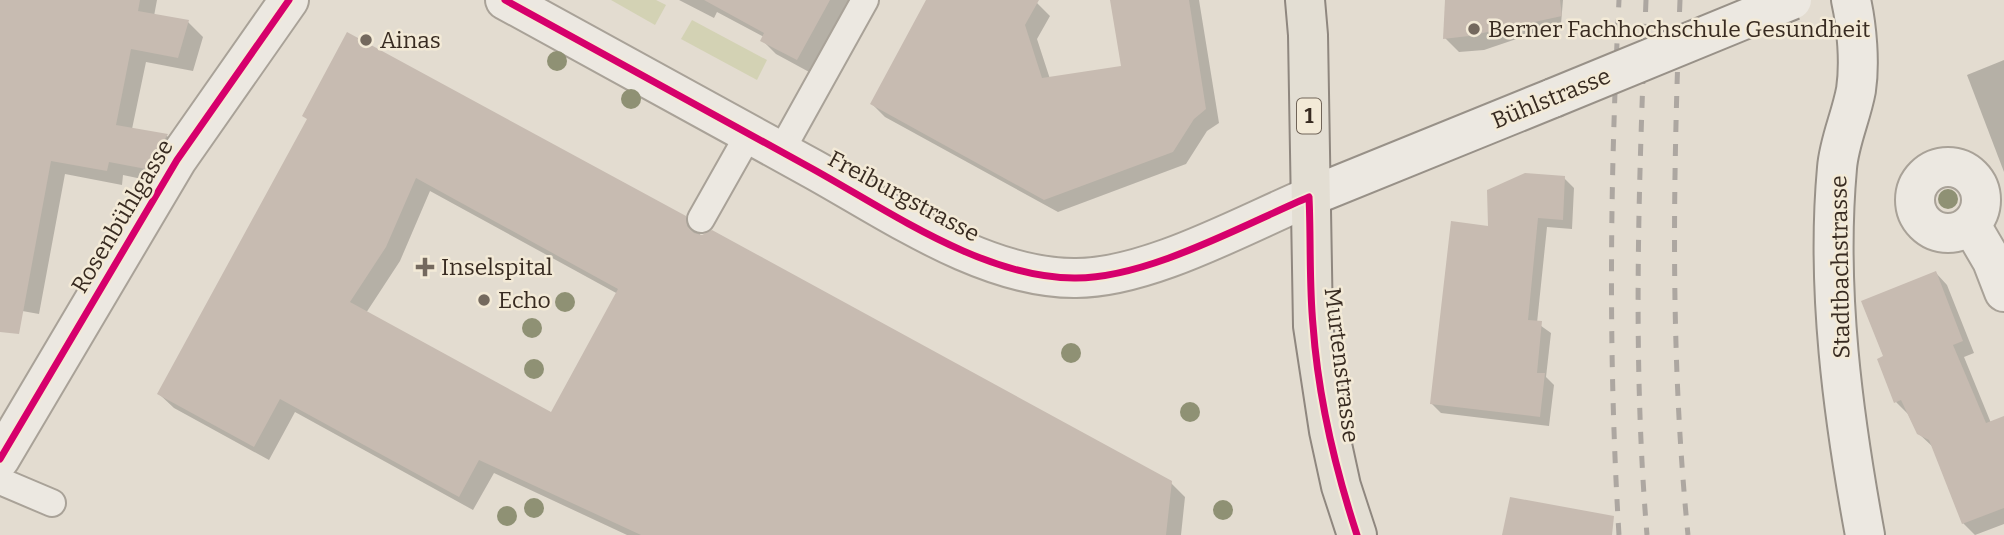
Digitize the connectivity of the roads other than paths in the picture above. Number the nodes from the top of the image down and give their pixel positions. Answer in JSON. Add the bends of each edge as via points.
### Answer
{"nodes":[{"id":1,"x":289,"y":0,"type":"edge"},
{"id":2,"x":505,"y":0,"type":"edge"},
{"id":3,"x":865,"y":0,"type":"edge"},
{"id":4,"x":1305,"y":0,"type":"edge"},
{"id":5,"x":1792,"y":0,"type":"edge"},
{"id":6,"x":1851,"y":0,"type":"edge"},
{"id":7,"x":765,"y":142,"type":"junction"},
{"id":8,"x":1309,"y":197,"type":"junction"},
{"id":9,"x":701,"y":219,"type":"dead end"},
{"id":10,"x":1971,"y":225,"type":"dead end"},
{"id":11,"x":2004,"y":292,"type":"edge"},
{"id":12,"x":0,"y":459,"type":"edge"},
{"id":13,"x":0,"y":481,"type":"edge"},
{"id":14,"x":52,"y":503,"type":"dead end"},
{"id":15,"x":1357,"y":535,"type":"edge"},
{"id":16,"x":1865,"y":535,"type":"edge"}],
"edges":[{"from":1,"to":12,"type":"street","name":"Rosenbühlgasse","via":[[177,160]]},
{"from":2,"to":7,"type":"street","name":"Freiburgstrasse"},
{"from":3,"to":7,"type":"lane"},
{"from":4,"to":8,"type":"main road","name":"Murtenstrasse","number":"1"},
{"from":5,"to":8,"type":"street","name":"Bühlstrasse","bridge":true},
{"from":6,"to":16,"type":"street","name":"Stadtbachstrasse","via":[[1856,89],[1837,167],[1835,257],[1841,363]]},
{"from":7,"to":8,"type":"street","name":"Freiburgstrasse","via":[[977,256],[1043,278],[1117,274]]},
{"from":7,"to":9,"type":"lane"},
{"from":8,"to":15,"type":"main road","name":"Murtenstrasse","number":"1","via":[[1313,326],[1329,431]]},
{"from":10,"to":11,"type":"street"},
{"from":13,"to":14,"type":"lane"}]}
